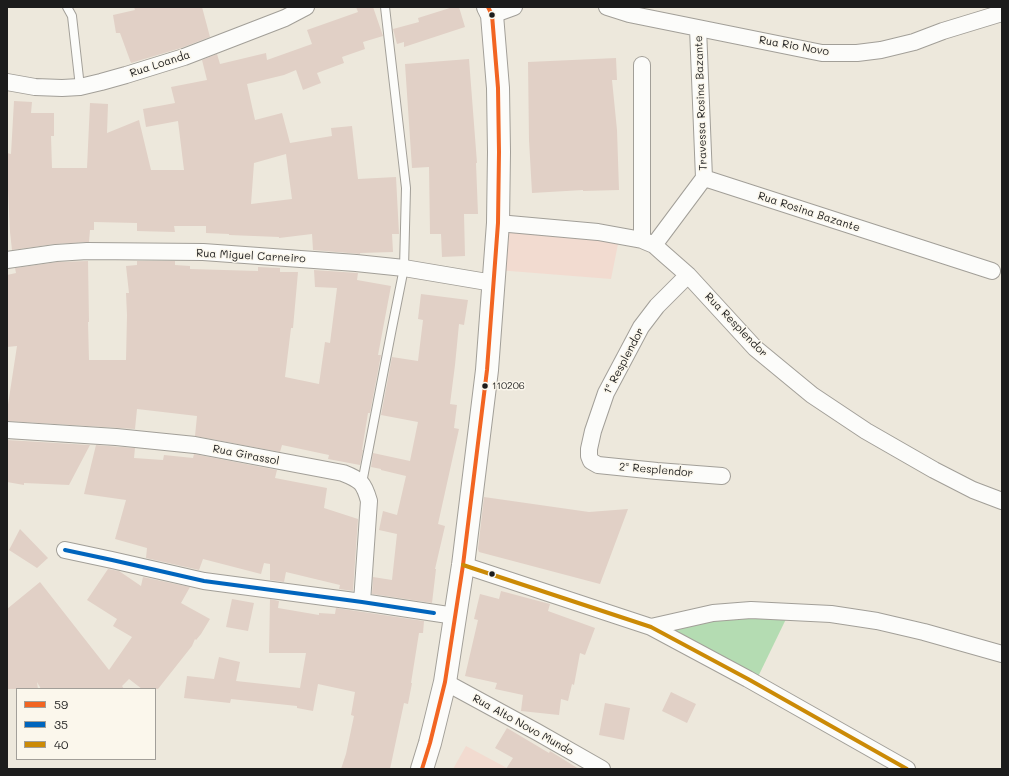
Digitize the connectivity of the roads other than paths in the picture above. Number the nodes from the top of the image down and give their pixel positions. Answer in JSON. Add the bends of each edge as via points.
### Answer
{"nodes":[{"id":1,"x":67,"y":7,"type":"edge"},
{"id":2,"x":306,"y":7,"type":"edge"},
{"id":3,"x":385,"y":7,"type":"edge"},
{"id":4,"x":514,"y":7,"type":"edge"},
{"id":5,"x":607,"y":7,"type":"edge"},
{"id":6,"x":490,"y":11,"type":"edge"},
{"id":7,"x":1002,"y":13,"type":"edge"},
{"id":8,"x":698,"y":28,"type":"junction"},
{"id":9,"x":642,"y":66,"type":"dead end"},
{"id":10,"x":7,"y":82,"type":"edge"},
{"id":11,"x":80,"y":87,"type":"junction"},
{"id":12,"x":704,"y":178,"type":"junction"},
{"id":13,"x":498,"y":223,"type":"junction"},
{"id":14,"x":648,"y":242,"type":"junction"},
{"id":15,"x":7,"y":260,"type":"edge"},
{"id":16,"x":404,"y":268,"type":"junction"},
{"id":17,"x":992,"y":271,"type":"dead end"},
{"id":18,"x":688,"y":275,"type":"junction"},
{"id":19,"x":493,"y":283,"type":"junction"},
{"id":20,"x":7,"y":430,"type":"edge"},
{"id":21,"x":591,"y":461,"type":"joint"},
{"id":22,"x":722,"y":476,"type":"dead end"},
{"id":23,"x":362,"y":483,"type":"junction"},
{"id":24,"x":1002,"y":501,"type":"edge"},
{"id":25,"x":66,"y":550,"type":"dead end"},
{"id":26,"x":463,"y":565,"type":"junction"},
{"id":27,"x":362,"y":602,"type":"junction"},
{"id":28,"x":455,"y":616,"type":"junction"},
{"id":29,"x":651,"y":627,"type":"junction"},
{"id":30,"x":1002,"y":654,"type":"edge"},
{"id":31,"x":444,"y":682,"type":"junction"},
{"id":32,"x":422,"y":769,"type":"edge"},
{"id":33,"x":602,"y":769,"type":"edge"},
{"id":34,"x":907,"y":769,"type":"edge"}],
"edges":[{"from":1,"to":11,"type":"lane","via":[[72,16]]},
{"from":2,"to":11,"type":"street","name":"Rua Loanda","via":[[285,18],[184,57]]},
{"from":3,"to":16,"type":"lane","via":[[406,188]]},
{"from":4,"to":6,"type":"street"},
{"from":5,"to":8,"type":"street","name":"Rua Rio Novo"},
{"from":6,"to":13,"type":"main road","via":[[498,88]]},
{"from":7,"to":8,"type":"street","name":"Rua Rio Novo","via":[[914,42],[857,53],[822,52]]},
{"from":8,"to":12,"type":"street","name":"Travessa Rosina Bazante"},
{"from":9,"to":14,"type":"street"},
{"from":10,"to":11,"type":"street","name":"Rua Loanda","via":[[35,87]]},
{"from":12,"to":14,"type":"street"},
{"from":12,"to":17,"type":"street","name":"Rua Rosina Bazante"},
{"from":13,"to":14,"type":"street","via":[[598,232]]},
{"from":13,"to":19,"type":"main road"},
{"from":14,"to":18,"type":"street","name":"Rua Resplendor"},
{"from":15,"to":16,"type":"street","name":"Rua Miguel Carneiro","via":[[56,252],[203,252]]},
{"from":16,"to":19,"type":"street","name":"Rua Miguel Carneiro"},
{"from":16,"to":23,"type":"lane"},
{"from":18,"to":21,"type":"street","name":"1ª Resplendor","via":[[657,306],[642,327],[606,393],[589,449]]},
{"from":18,"to":24,"type":"street","name":"Rua Resplendor","via":[[755,348],[812,395],[866,431],[934,470]]},
{"from":19,"to":26,"type":"main road","via":[[487,370]]},
{"from":20,"to":23,"type":"street","name":"Rua Girassol","via":[[195,445],[343,474]]},
{"from":21,"to":22,"type":"street","name":"2ª Resplendor","via":[[657,471]]},
{"from":23,"to":27,"type":"street","via":[[369,501]]},
{"from":25,"to":27,"type":"street","via":[[204,582]]},
{"from":26,"to":28,"type":"main road"},
{"from":26,"to":29,"type":"street"},
{"from":27,"to":28,"type":"street"},
{"from":28,"to":31,"type":"main road"},
{"from":29,"to":30,"type":"street","via":[[713,612],[751,610],[831,614],[877,621]]},
{"from":29,"to":34,"type":"street"},
{"from":31,"to":32,"type":"main road"},
{"from":31,"to":33,"type":"street","name":"Rua Alto Novo Mundo"}]}
